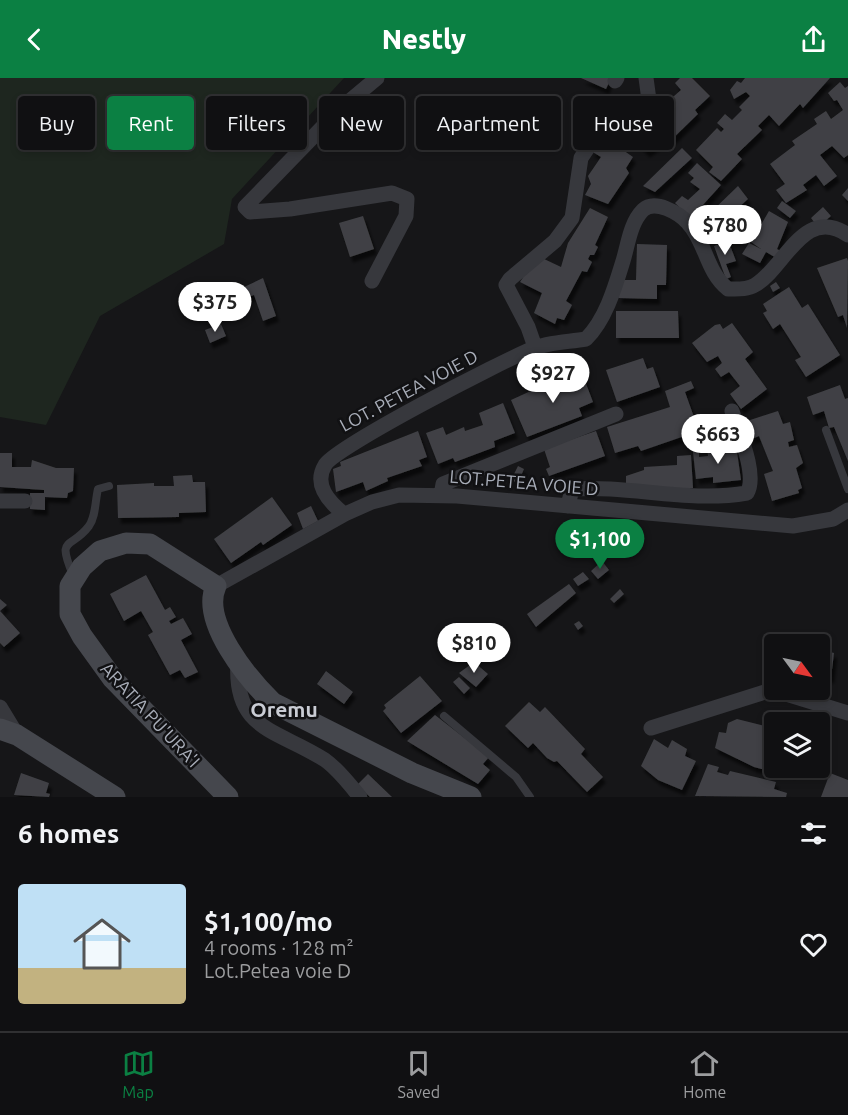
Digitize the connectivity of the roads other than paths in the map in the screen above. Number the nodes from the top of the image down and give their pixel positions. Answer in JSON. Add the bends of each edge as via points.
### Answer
{"nodes":[{"id":1,"x":377,"y":78,"type":"edge"},
{"id":2,"x":646,"y":78,"type":"edge"},
{"id":3,"x":848,"y":235,"type":"edge"},
{"id":4,"x":372,"y":281,"type":"dead end"},
{"id":5,"x":535,"y":348,"type":"junction"},
{"id":6,"x":732,"y":411,"type":"dead end"},
{"id":7,"x":616,"y":414,"type":"dead end"},
{"id":8,"x":826,"y":430,"type":"dead end"},
{"id":9,"x":109,"y":486,"type":"dead end"},
{"id":10,"x":848,"y":489,"type":"edge"},
{"id":11,"x":441,"y":495,"type":"junction"},
{"id":12,"x":0,"y":501,"type":"edge"},
{"id":13,"x":25,"y":501,"type":"dead end"},
{"id":14,"x":568,"y":506,"type":"junction"},
{"id":15,"x":848,"y":510,"type":"edge"},
{"id":16,"x":344,"y":514,"type":"junction"},
{"id":17,"x":75,"y":579,"type":"junction"},
{"id":18,"x":216,"y":586,"type":"junction"},
{"id":19,"x":238,"y":661,"type":"junction"},
{"id":20,"x":0,"y":707,"type":"edge"},
{"id":21,"x":848,"y":713,"type":"edge"},
{"id":22,"x":444,"y":716,"type":"dead end"},
{"id":23,"x":651,"y":728,"type":"dead end"},
{"id":24,"x":9,"y":732,"type":"edge"},
{"id":25,"x":115,"y":797,"type":"edge"},
{"id":26,"x":228,"y":797,"type":"edge"},
{"id":27,"x":360,"y":797,"type":"edge"},
{"id":28,"x":471,"y":797,"type":"edge"},
{"id":29,"x":530,"y":797,"type":"edge"}],
"edges":[{"from":1,"to":4,"type":"street","via":[[340,109],[245,207],[250,212],[290,209],[392,192],[407,199],[406,216]]},
{"from":2,"to":5,"type":"street","via":[[648,100],[625,122],[589,146],[581,158],[572,218],[555,241],[506,285]]},
{"from":3,"to":5,"type":"street","name":"LOT. PETEA VOIE D","via":[[830,227],[812,231],[794,242],[753,287],[728,289],[719,282],[688,223],[669,210],[648,207],[632,228],[596,329],[586,339]]},
{"from":5,"to":16,"type":"street","name":"LOT. PETEA VOIE D","via":[[400,417],[329,459],[322,472],[321,487],[327,501]]},
{"from":6,"to":14,"type":"street","via":[[746,453],[750,483],[747,493],[685,494],[595,487],[572,489]]},
{"from":7,"to":11,"type":"street","via":[[443,484]]},
{"from":8,"to":10,"type":"lane"},
{"from":9,"to":17,"type":"lane","via":[[98,489],[89,526],[66,546],[64,556]]},
{"from":11,"to":14,"type":"street","name":"LOT.PETEA VOIE D"},
{"from":11,"to":16,"type":"street","name":"LOT.PETEA VOIE D","via":[[399,495]]},
{"from":12,"to":13,"type":"street"},
{"from":14,"to":15,"type":"street","name":"LOT.PETEA VOIE D","via":[[793,526],[833,519]]},
{"from":16,"to":18,"type":"street","name":"LOT.PETEA VOIE D"},
{"from":17,"to":18,"type":"main road","name":"ARATIA PU'URA'I","via":[[100,551],[126,543],[150,544]]},
{"from":17,"to":26,"type":"main road","name":"ARATIA PU'URA'I","via":[[70,586],[70,614],[82,636],[113,679]]},
{"from":18,"to":19,"type":"main road","via":[[211,596],[214,619]]},
{"from":19,"to":27,"type":"street","via":[[238,692],[243,708],[275,733],[326,761]]},
{"from":19,"to":28,"type":"main road","via":[[273,703],[412,773]]},
{"from":20,"to":24,"type":"street"},
{"from":21,"to":23,"type":"street","via":[[783,693],[765,692]]},
{"from":22,"to":29,"type":"lane","via":[[516,777]]},
{"from":24,"to":25,"type":"main road"}]}
